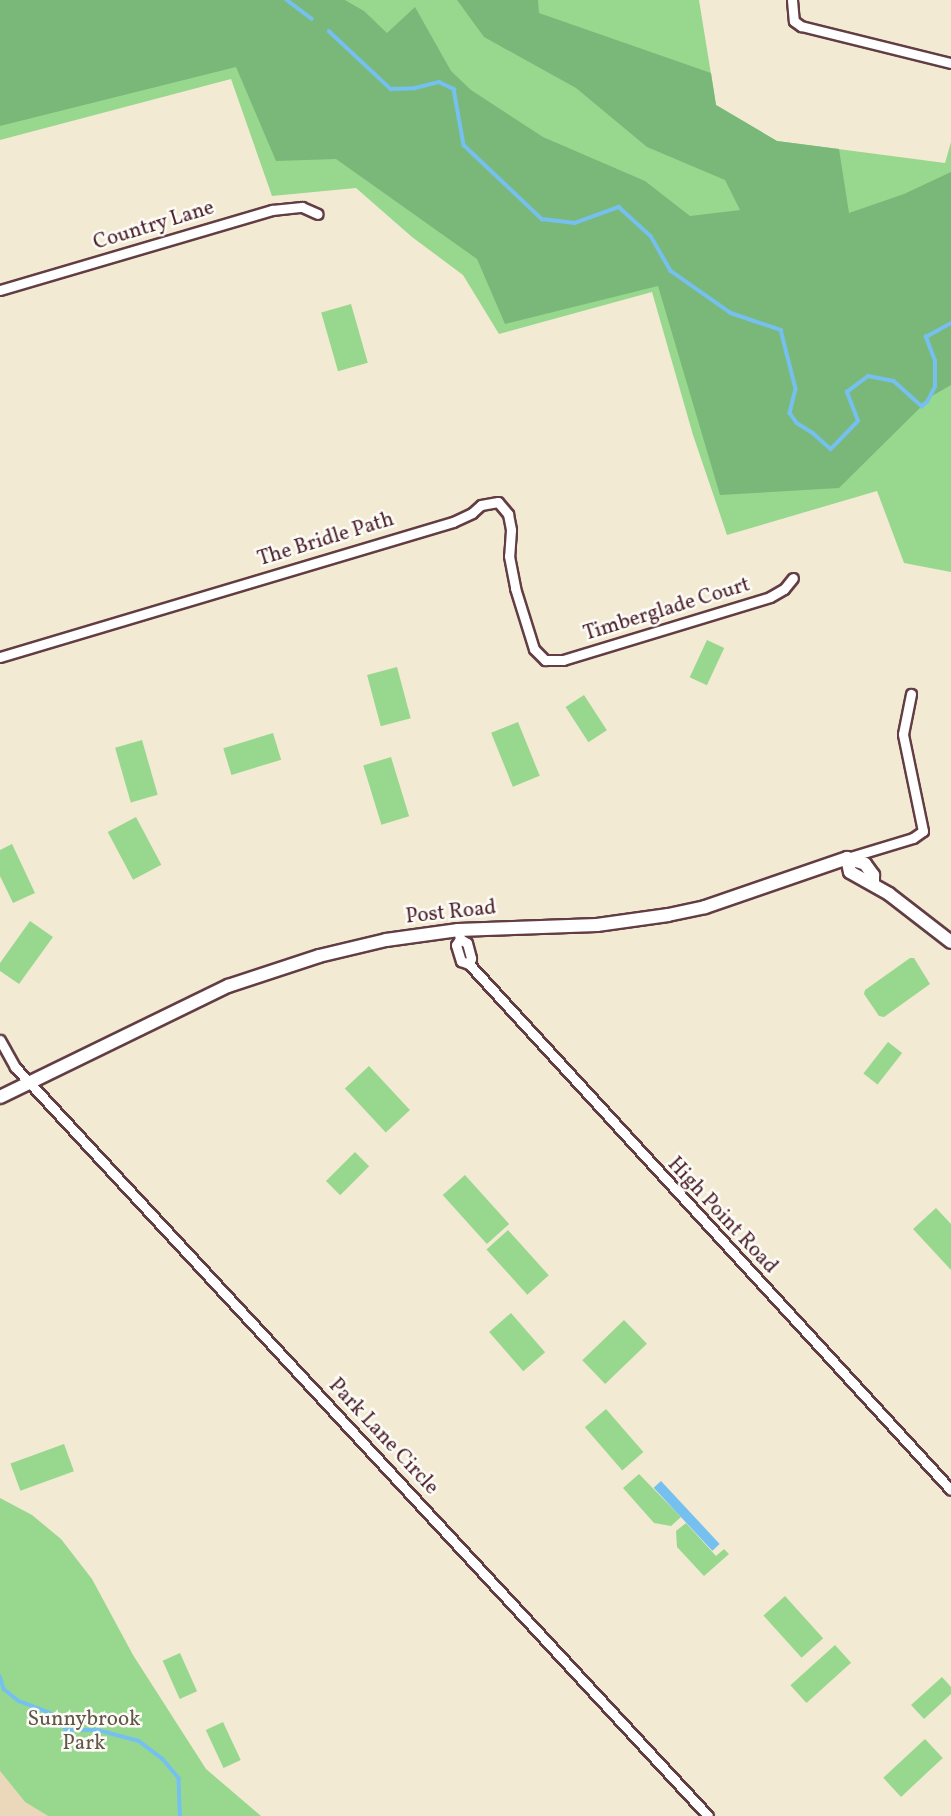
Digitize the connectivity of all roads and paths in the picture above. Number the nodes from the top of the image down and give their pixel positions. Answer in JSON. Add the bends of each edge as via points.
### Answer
{"nodes":[{"id":1,"x":792,"y":0,"type":"edge"},
{"id":2,"x":951,"y":63,"type":"edge"},
{"id":3,"x":318,"y":214,"type":"dead end"},
{"id":4,"x":0,"y":290,"type":"edge"},
{"id":5,"x":793,"y":578,"type":"dead end"},
{"id":6,"x":0,"y":657,"type":"edge"},
{"id":7,"x":545,"y":660,"type":"joint"},
{"id":8,"x":911,"y":694,"type":"dead end"},
{"id":9,"x":847,"y":858,"type":"junction"},
{"id":10,"x":459,"y":934,"type":"junction"},
{"id":11,"x":951,"y":942,"type":"edge"},
{"id":12,"x":0,"y":1040,"type":"edge"},
{"id":13,"x":30,"y":1083,"type":"junction"},
{"id":14,"x":0,"y":1097,"type":"edge"},
{"id":15,"x":951,"y":1490,"type":"edge"},
{"id":16,"x":709,"y":1816,"type":"edge"}],
"edges":[{"from":1,"to":2,"type":"street","via":[[794,21],[801,26]]},
{"from":3,"to":4,"type":"street","name":"Country Lane","via":[[302,207],[272,210]]},
{"from":5,"to":7,"type":"street","name":"Timberglade Court","via":[[770,597],[564,660]]},
{"from":6,"to":7,"type":"street","name":"The Bridle Path","via":[[453,522],[481,505],[498,502],[508,514],[509,556],[519,600],[534,649]]},
{"from":8,"to":9,"type":"street","name":"Post Road","via":[[903,734],[923,831]]},
{"from":9,"to":10,"type":"street","name":"Post Road","via":[[668,915],[597,925]]},
{"from":9,"to":11,"type":"street","via":[[865,864],[873,883]]},
{"from":10,"to":13,"type":"street","name":"Post Road","via":[[386,940],[228,986]]},
{"from":10,"to":15,"type":"street","name":"High Point Road","via":[[456,945],[461,961]]},
{"from":12,"to":13,"type":"street","name":"Park Lane Circle","via":[[12,1064]]},
{"from":13,"to":14,"type":"street","name":"Post Road"},
{"from":13,"to":16,"type":"street","name":"Park Lane Circle"}]}
